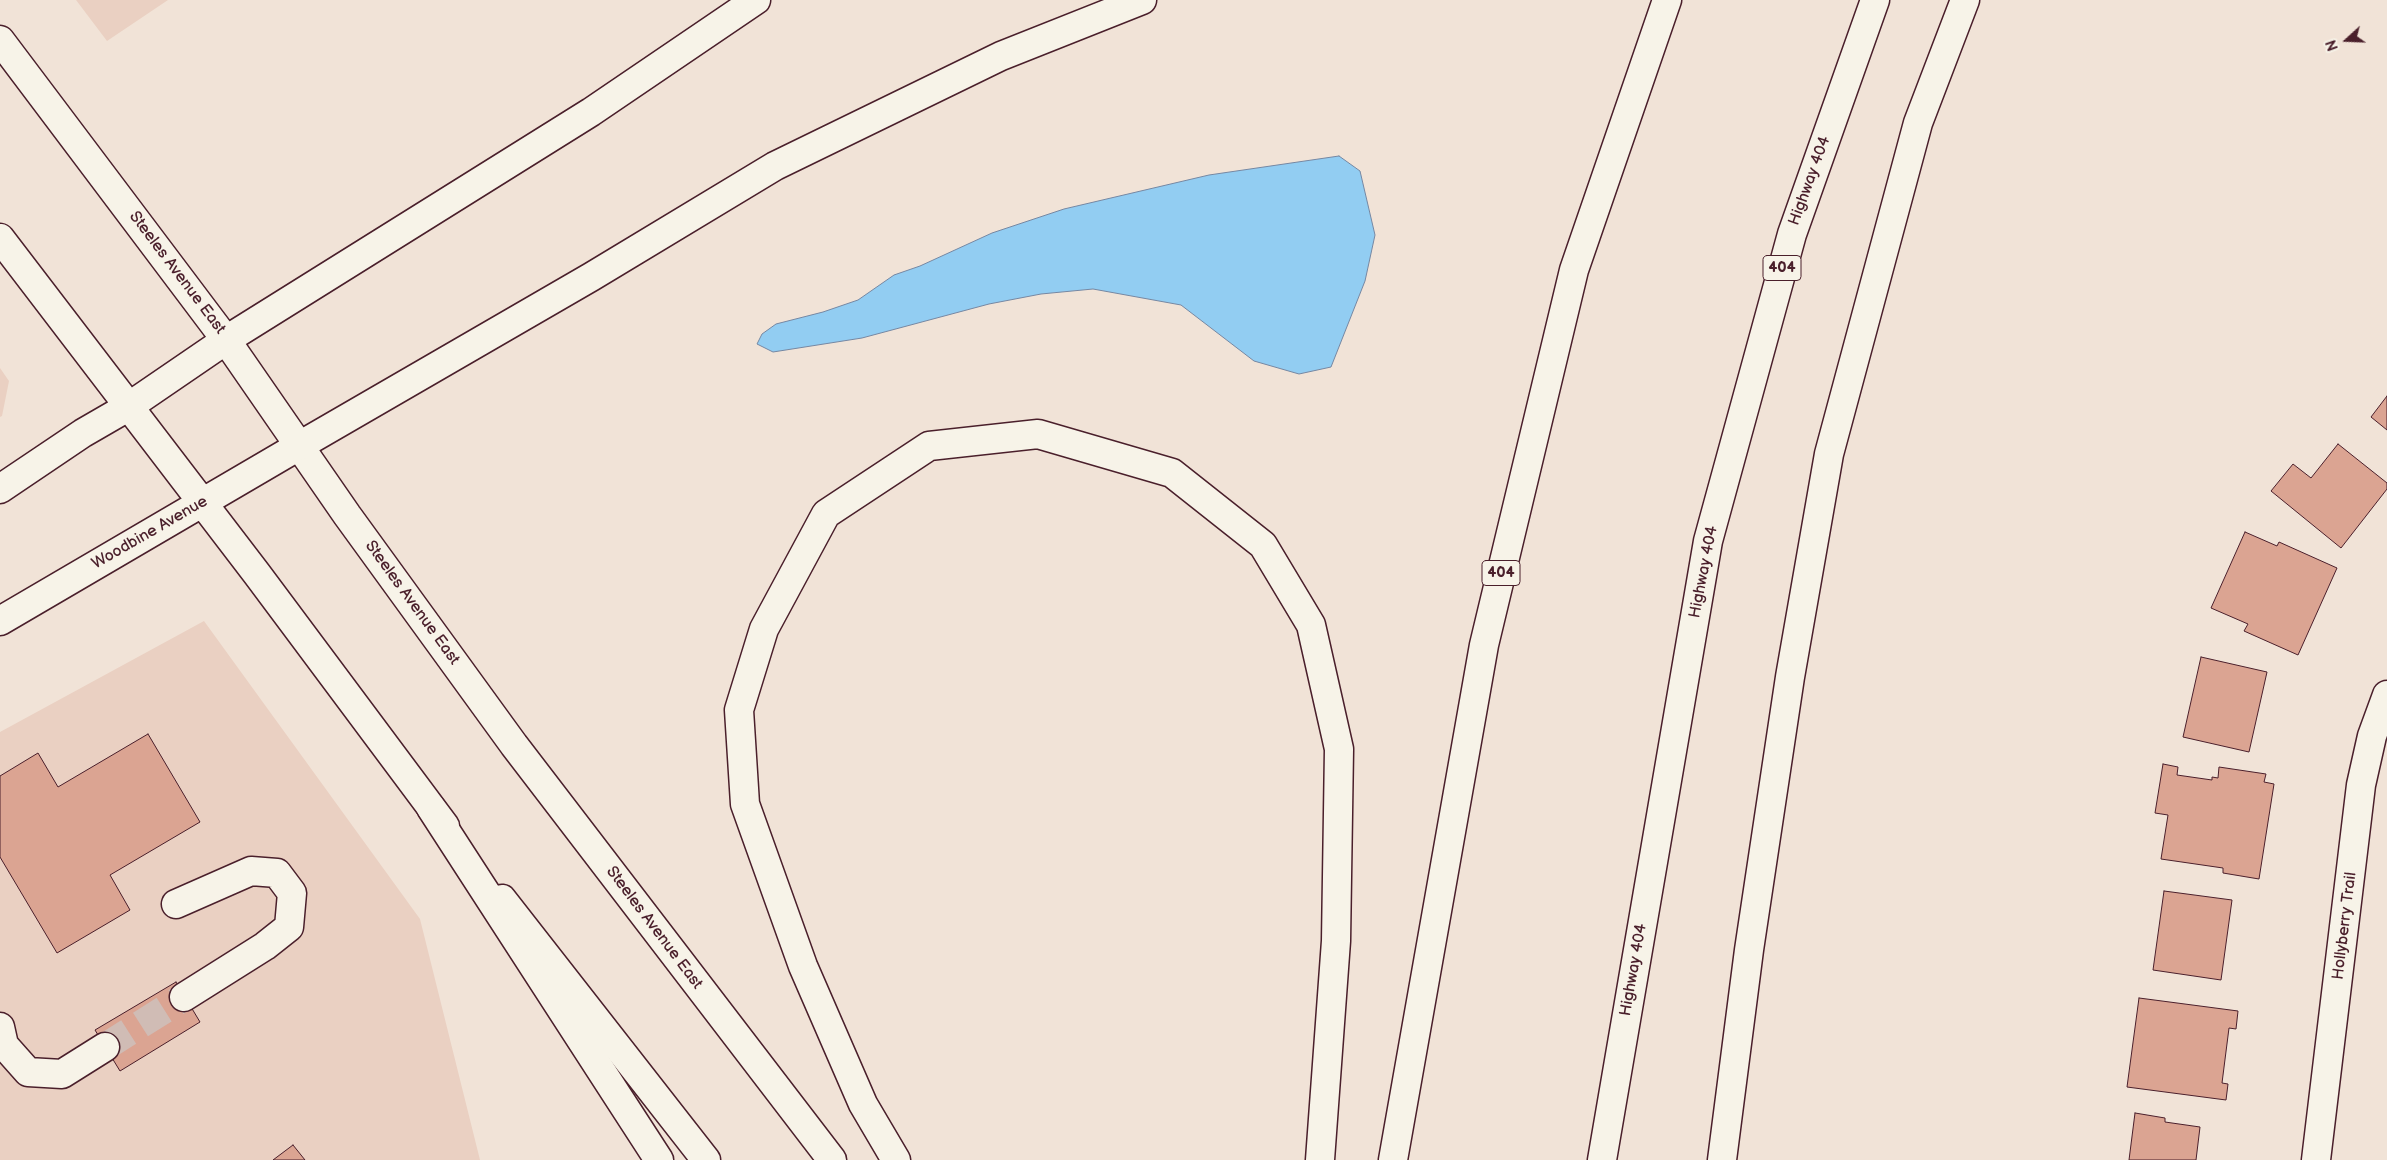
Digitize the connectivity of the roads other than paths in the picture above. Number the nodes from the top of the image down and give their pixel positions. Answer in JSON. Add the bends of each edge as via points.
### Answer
{"nodes":[{"id":1,"x":756,"y":0,"type":"edge"},
{"id":2,"x":1142,"y":0,"type":"edge"},
{"id":3,"x":1667,"y":0,"type":"edge"},
{"id":4,"x":1875,"y":0,"type":"edge"},
{"id":5,"x":1965,"y":0,"type":"edge"},
{"id":6,"x":0,"y":40,"type":"edge"},
{"id":7,"x":0,"y":238,"type":"edge"},
{"id":8,"x":226,"y":340,"type":"junction"},
{"id":9,"x":128,"y":407,"type":"junction"},
{"id":10,"x":299,"y":446,"type":"junction"},
{"id":11,"x":0,"y":489,"type":"edge"},
{"id":12,"x":202,"y":504,"type":"junction"},
{"id":13,"x":0,"y":621,"type":"edge"},
{"id":14,"x":2387,"y":695,"type":"edge"},
{"id":15,"x":431,"y":808,"type":"junction"},
{"id":16,"x":176,"y":904,"type":"dead end"},
{"id":17,"x":184,"y":996,"type":"tunnel mouth"},
{"id":18,"x":0,"y":1027,"type":"edge"},
{"id":19,"x":105,"y":1046,"type":"tunnel mouth"},
{"id":20,"x":659,"y":1160,"type":"edge"},
{"id":21,"x":706,"y":1160,"type":"edge"},
{"id":22,"x":832,"y":1160,"type":"edge"},
{"id":23,"x":896,"y":1160,"type":"edge"},
{"id":24,"x":1320,"y":1160,"type":"edge"},
{"id":25,"x":1393,"y":1160,"type":"edge"},
{"id":26,"x":1602,"y":1160,"type":"edge"},
{"id":27,"x":1722,"y":1160,"type":"edge"},
{"id":28,"x":2316,"y":1160,"type":"edge"}],
"edges":[{"from":1,"to":8,"type":"main road","via":[[591,112]]},
{"from":2,"to":10,"type":"main road","name":"Woodbine Avenue","via":[[1001,56],[775,166]]},
{"from":3,"to":25,"type":"main road","number":"404","via":[[1574,270],[1484,646]]},
{"from":4,"to":26,"type":"main road","name":"Highway 404","number":"404","via":[[1792,234],[1708,541]]},
{"from":5,"to":27,"type":"main road","via":[[1918,123],[1829,454],[1788,687]]},
{"from":6,"to":8,"type":"main road","name":"Steeles Avenue East"},
{"from":7,"to":9,"type":"main road"},
{"from":8,"to":9,"type":"main road"},
{"from":8,"to":10,"type":"main road","name":"Steeles Avenue East"},
{"from":9,"to":11,"type":"main road","via":[[82,433]]},
{"from":9,"to":12,"type":"main road"},
{"from":10,"to":12,"type":"main road","name":"Woodbine Avenue"},
{"from":10,"to":22,"type":"main road","name":"Steeles Avenue East","via":[[514,745]]},
{"from":12,"to":13,"type":"main road","name":"Woodbine Avenue"},
{"from":12,"to":15,"type":"main road"},
{"from":14,"to":28,"type":"main road","name":"Hollyberry Trail","via":[[2372,736],[2361,785]]},
{"from":15,"to":20,"type":"main road"},
{"from":15,"to":21,"type":"main road"},
{"from":16,"to":17,"type":"main road","via":[[251,871],[277,873],[292,893],[289,927],[265,946]]},
{"from":18,"to":19,"type":"main road","via":[[4,1045],[28,1072],[62,1074]]},
{"from":23,"to":24,"type":"main road","via":[[863,1104],[803,966],[745,804],[739,710],[764,629],[826,514],[929,446],[1038,434],[1172,473],[1263,545],[1311,625],[1339,749],[1336,941]]}]}
